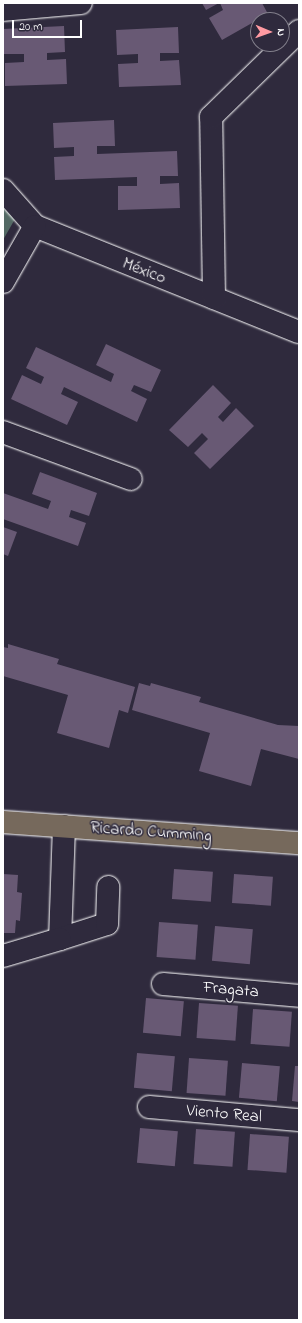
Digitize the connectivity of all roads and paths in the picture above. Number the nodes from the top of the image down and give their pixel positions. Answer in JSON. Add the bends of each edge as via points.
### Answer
{"nodes":[{"id":1,"x":81,"y":3,"type":"edge"},
{"id":2,"x":3,"y":10,"type":"edge"},
{"id":3,"x":299,"y":31,"type":"edge"},
{"id":4,"x":3,"y":190,"type":"edge"},
{"id":5,"x":35,"y":226,"type":"junction"},
{"id":6,"x":3,"y":282,"type":"edge"},
{"id":7,"x":214,"y":298,"type":"junction"},
{"id":8,"x":299,"y":332,"type":"edge"},
{"id":9,"x":3,"y":432,"type":"edge"},
{"id":10,"x":131,"y":479,"type":"dead end"},
{"id":11,"x":3,"y":822,"type":"edge"},
{"id":12,"x":64,"y":826,"type":"junction"},
{"id":13,"x":299,"y":843,"type":"edge"},
{"id":14,"x":108,"y":887,"type":"dead end"},
{"id":15,"x":60,"y":939,"type":"junction"},
{"id":16,"x":3,"y":956,"type":"edge"},
{"id":17,"x":163,"y":984,"type":"dead end"},
{"id":18,"x":299,"y":996,"type":"edge"},
{"id":19,"x":150,"y":1107,"type":"dead end"},
{"id":20,"x":299,"y":1120,"type":"edge"}],
"edges":[{"from":1,"to":2,"type":"street"},
{"from":3,"to":7,"type":"street","via":[[211,117]]},
{"from":4,"to":5,"type":"street","name":"México"},
{"from":5,"to":6,"type":"street"},
{"from":5,"to":7,"type":"street","name":"México"},
{"from":7,"to":8,"type":"street","name":"México"},
{"from":9,"to":10,"type":"street"},
{"from":11,"to":12,"type":"main road","name":"Ricardo Cumming"},
{"from":12,"to":13,"type":"main road","name":"Ricardo Cumming"},
{"from":12,"to":15,"type":"street"},
{"from":14,"to":15,"type":"street","via":[[108,924]]},
{"from":15,"to":16,"type":"street"},
{"from":17,"to":18,"type":"street","name":"Fragata"},
{"from":19,"to":20,"type":"street","name":"Viento Real"}]}
